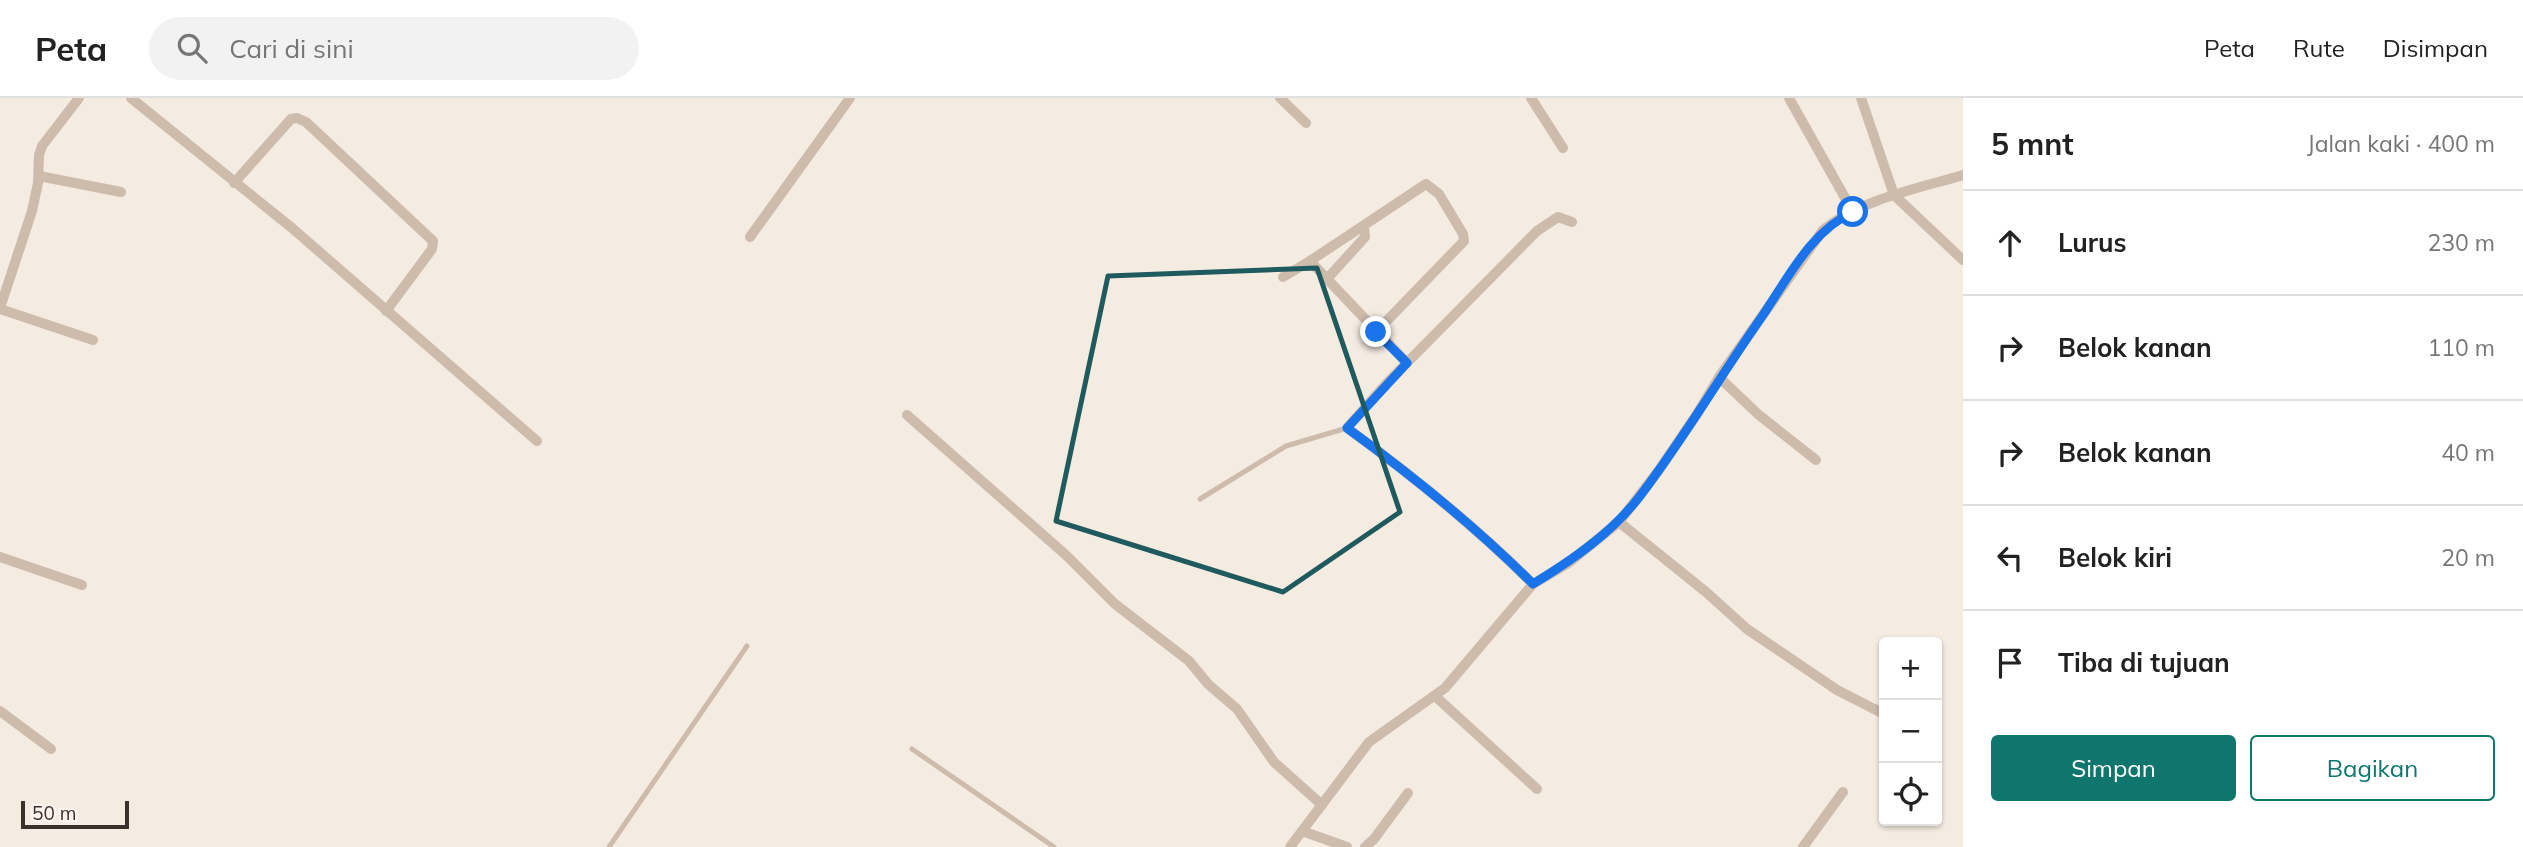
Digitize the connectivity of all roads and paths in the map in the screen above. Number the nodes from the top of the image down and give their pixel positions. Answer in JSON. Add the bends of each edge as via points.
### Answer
{"nodes":[{"id":1,"x":79,"y":98,"type":"edge"},
{"id":2,"x":131,"y":98,"type":"edge"},
{"id":3,"x":850,"y":98,"type":"edge"},
{"id":4,"x":1280,"y":98,"type":"edge"},
{"id":5,"x":1531,"y":98,"type":"edge"},
{"id":6,"x":1789,"y":98,"type":"edge"},
{"id":7,"x":1861,"y":98,"type":"edge"},
{"id":8,"x":1306,"y":123,"type":"dead end"},
{"id":9,"x":1563,"y":148,"type":"dead end"},
{"id":10,"x":1963,"y":174,"type":"edge"},
{"id":11,"x":39,"y":176,"type":"junction"},
{"id":12,"x":234,"y":183,"type":"junction"},
{"id":13,"x":121,"y":192,"type":"dead end"},
{"id":14,"x":1894,"y":195,"type":"junction"},
{"id":15,"x":1853,"y":212,"type":"junction"},
{"id":16,"x":1573,"y":222,"type":"dead end"},
{"id":17,"x":1364,"y":227,"type":"junction"},
{"id":18,"x":750,"y":237,"type":"dead end"},
{"id":19,"x":1963,"y":260,"type":"edge"},
{"id":20,"x":1310,"y":261,"type":"junction"},
{"id":21,"x":1283,"y":277,"type":"dead end"},
{"id":22,"x":1326,"y":280,"type":"junction"},
{"id":23,"x":0,"y":308,"type":"edge"},
{"id":24,"x":386,"y":311,"type":"junction"},
{"id":25,"x":1376,"y":332,"type":"junction"},
{"id":26,"x":93,"y":340,"type":"dead end"},
{"id":27,"x":1407,"y":363,"type":"junction"},
{"id":28,"x":1719,"y":377,"type":"junction"},
{"id":29,"x":906,"y":415,"type":"dead end"},
{"id":30,"x":1347,"y":428,"type":"junction"},
{"id":31,"x":537,"y":441,"type":"dead end"},
{"id":32,"x":1816,"y":460,"type":"dead end"},
{"id":33,"x":1200,"y":499,"type":"dead end"},
{"id":34,"x":1619,"y":522,"type":"junction"},
{"id":35,"x":0,"y":557,"type":"edge"},
{"id":36,"x":1533,"y":584,"type":"junction"},
{"id":37,"x":82,"y":585,"type":"dead end"},
{"id":38,"x":747,"y":646,"type":"dead end"},
{"id":39,"x":1435,"y":696,"type":"junction"},
{"id":40,"x":0,"y":711,"type":"edge"},
{"id":41,"x":1879,"y":712,"type":"edge"},
{"id":42,"x":51,"y":749,"type":"dead end"},
{"id":43,"x":912,"y":749,"type":"dead end"},
{"id":44,"x":1537,"y":789,"type":"dead end"},
{"id":45,"x":1843,"y":792,"type":"dead end"},
{"id":46,"x":1408,"y":793,"type":"dead end"},
{"id":47,"x":1322,"y":805,"type":"junction"},
{"id":48,"x":1302,"y":831,"type":"junction"},
{"id":49,"x":609,"y":847,"type":"edge"},
{"id":50,"x":1054,"y":847,"type":"edge"},
{"id":51,"x":1290,"y":847,"type":"edge"},
{"id":52,"x":1348,"y":847,"type":"edge"},
{"id":53,"x":1365,"y":847,"type":"edge"},
{"id":54,"x":1803,"y":847,"type":"edge"}],
"edges":[{"from":1,"to":11,"type":"street","via":[[41,146]]},
{"from":2,"to":12,"type":"street"},
{"from":3,"to":18,"type":"street"},
{"from":4,"to":8,"type":"street"},
{"from":5,"to":9,"type":"street"},
{"from":6,"to":15,"type":"street"},
{"from":7,"to":14,"type":"street"},
{"from":10,"to":14,"type":"street"},
{"from":11,"to":13,"type":"street"},
{"from":11,"to":23,"type":"street"},
{"from":12,"to":24,"type":"street"},
{"from":12,"to":24,"type":"street","via":[[290,119],[306,122],[433,241],[432,249]]},
{"from":14,"to":15,"type":"street"},
{"from":14,"to":19,"type":"street"},
{"from":15,"to":28,"type":"street","via":[[1823,230]]},
{"from":16,"to":27,"type":"street","via":[[1558,217],[1537,230]]},
{"from":17,"to":20,"type":"street"},
{"from":17,"to":22,"type":"street","via":[[1365,237]]},
{"from":17,"to":25,"type":"street","via":[[1426,184],[1439,194],[1464,241]]},
{"from":20,"to":21,"type":"street"},
{"from":20,"to":22,"type":"street"},
{"from":22,"to":25,"type":"street"},
{"from":23,"to":26,"type":"street"},
{"from":24,"to":31,"type":"street"},
{"from":25,"to":27,"type":"street"},
{"from":27,"to":30,"type":"street"},
{"from":28,"to":32,"type":"street"},
{"from":28,"to":34,"type":"street","via":[[1698,414]]},
{"from":29,"to":47,"type":"street","via":[[1115,604],[1189,661],[1237,709],[1274,762]]},
{"from":30,"to":33,"type":"lane","via":[[1286,446]]},
{"from":30,"to":36,"type":"street","via":[[1488,539]]},
{"from":34,"to":36,"type":"street","via":[[1567,564]]},
{"from":34,"to":41,"type":"street","via":[[1747,629],[1836,690]]},
{"from":35,"to":37,"type":"street"},
{"from":36,"to":39,"type":"street"},
{"from":38,"to":49,"type":"lane"},
{"from":39,"to":44,"type":"street"},
{"from":39,"to":47,"type":"street","via":[[1369,742]]},
{"from":40,"to":42,"type":"street"},
{"from":43,"to":50,"type":"lane"},
{"from":45,"to":54,"type":"street"},
{"from":46,"to":53,"type":"street"},
{"from":47,"to":48,"type":"street"},
{"from":48,"to":51,"type":"street"},
{"from":48,"to":52,"type":"street"}]}
